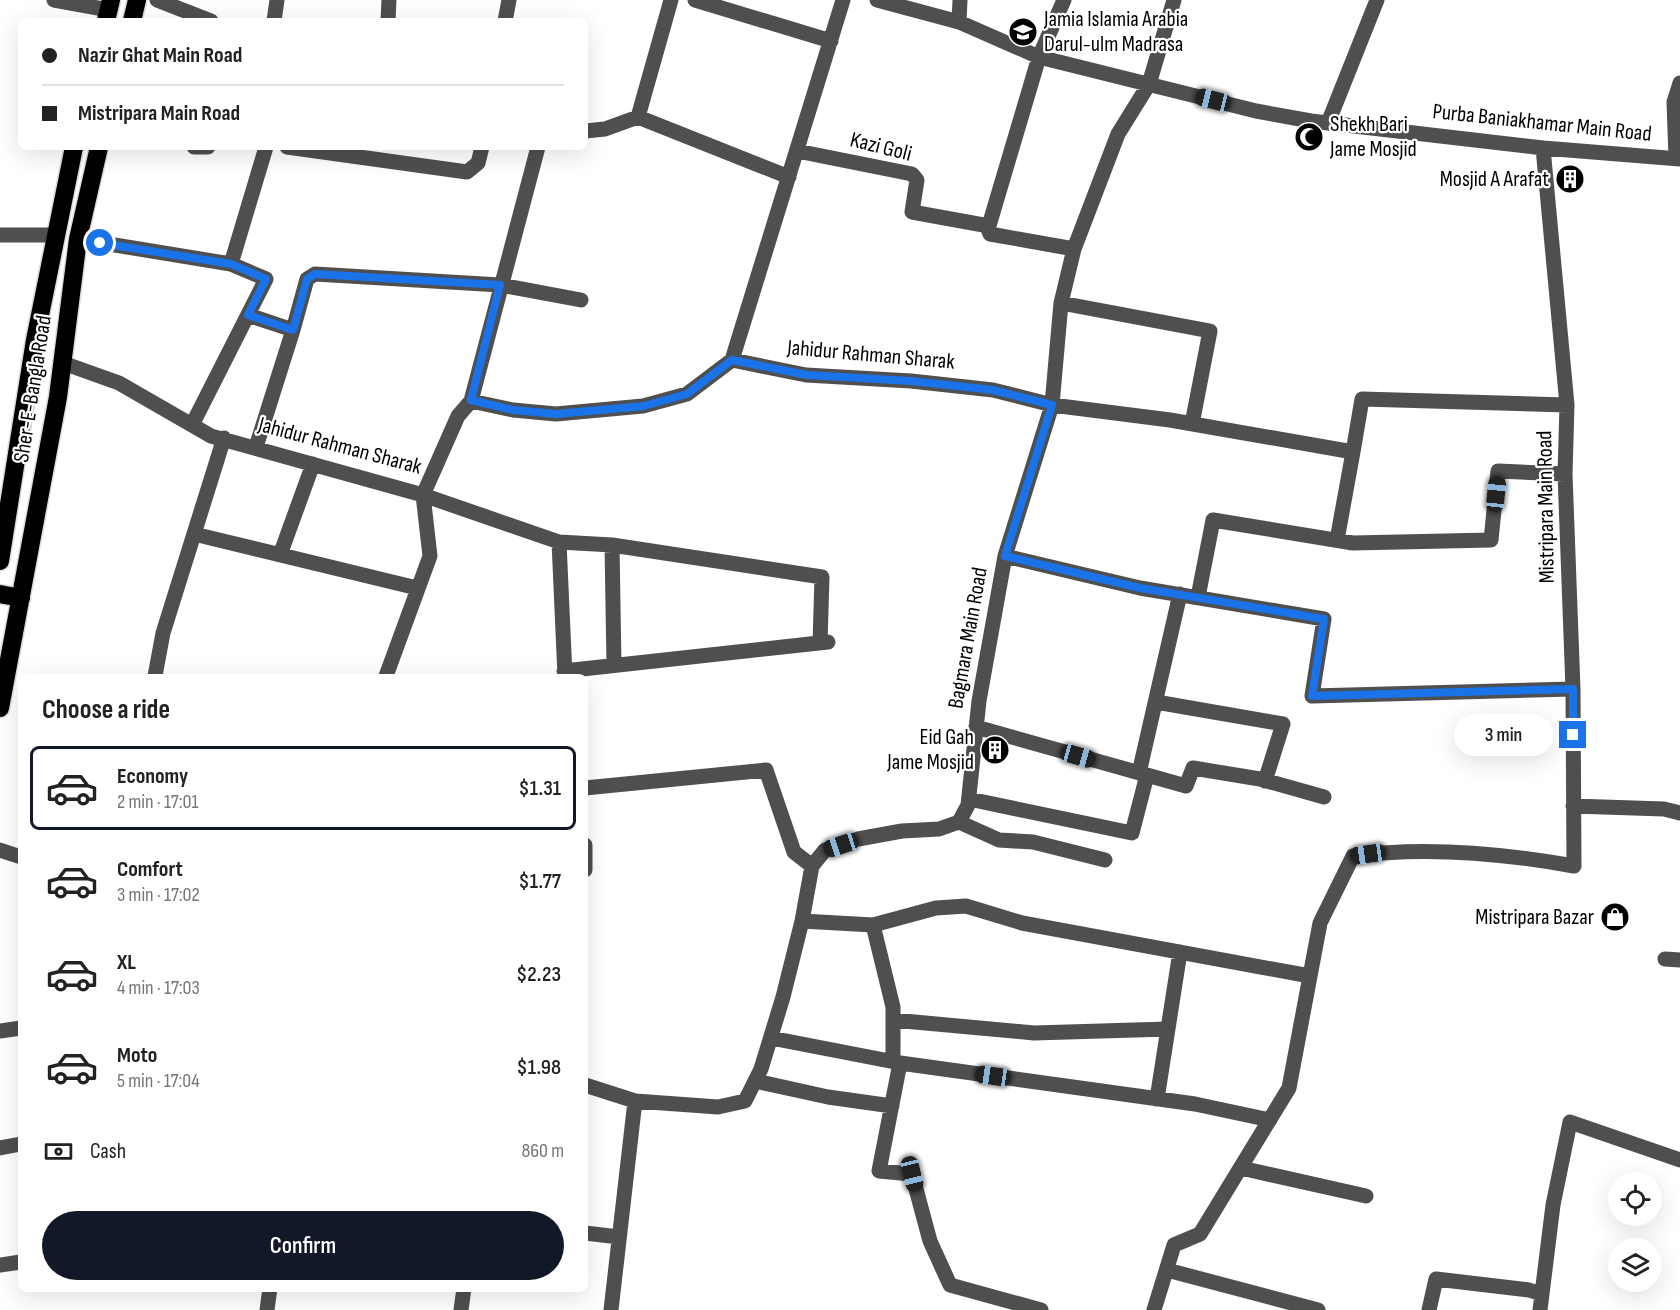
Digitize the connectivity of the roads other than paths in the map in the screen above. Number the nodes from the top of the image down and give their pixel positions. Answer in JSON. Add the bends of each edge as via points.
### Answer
{"nodes":[{"id":1,"x":54,"y":0,"type":"edge"},
{"id":2,"x":137,"y":0,"type":"edge"},
{"id":3,"x":157,"y":0,"type":"edge"},
{"id":4,"x":277,"y":0,"type":"edge"},
{"id":5,"x":389,"y":0,"type":"edge"},
{"id":6,"x":509,"y":0,"type":"edge"},
{"id":7,"x":671,"y":0,"type":"edge"},
{"id":8,"x":695,"y":0,"type":"edge"},
{"id":9,"x":843,"y":0,"type":"edge"},
{"id":10,"x":877,"y":0,"type":"edge"},
{"id":11,"x":960,"y":0,"type":"edge"},
{"id":12,"x":1064,"y":0,"type":"edge"},
{"id":13,"x":1174,"y":0,"type":"edge"},
{"id":14,"x":1377,"y":0,"type":"edge"},
{"id":15,"x":109,"y":10,"type":"edge"},
{"id":16,"x":133,"y":18,"type":"edge"},
{"id":17,"x":203,"y":18,"type":"edge"},
{"id":18,"x":274,"y":18,"type":"edge"},
{"id":19,"x":388,"y":18,"type":"edge"},
{"id":20,"x":506,"y":18,"type":"edge"},
{"id":21,"x":959,"y":22,"type":"junction"},
{"id":22,"x":831,"y":41,"type":"junction"},
{"id":23,"x":1039,"y":57,"type":"junction"},
{"id":24,"x":1680,"y":83,"type":"edge"},
{"id":25,"x":1149,"y":84,"type":"junction"},
{"id":26,"x":638,"y":117,"type":"junction"},
{"id":27,"x":1328,"y":123,"type":"junction"},
{"id":28,"x":588,"y":131,"type":"edge"},
{"id":29,"x":1543,"y":148,"type":"junction"},
{"id":30,"x":73,"y":150,"type":"edge"},
{"id":31,"x":98,"y":150,"type":"edge"},
{"id":32,"x":265,"y":150,"type":"edge"},
{"id":33,"x":309,"y":150,"type":"edge"},
{"id":34,"x":481,"y":150,"type":"edge"},
{"id":35,"x":537,"y":150,"type":"edge"},
{"id":36,"x":797,"y":151,"type":"junction"},
{"id":37,"x":1678,"y":158,"type":"edge"},
{"id":38,"x":789,"y":177,"type":"junction"},
{"id":39,"x":989,"y":226,"type":"junction"},
{"id":40,"x":0,"y":235,"type":"edge"},
{"id":41,"x":56,"y":235,"type":"junction"},
{"id":42,"x":78,"y":239,"type":"junction"},
{"id":43,"x":1074,"y":249,"type":"junction"},
{"id":44,"x":231,"y":264,"type":"junction"},
{"id":45,"x":500,"y":285,"type":"junction"},
{"id":46,"x":581,"y":300,"type":"dead end"},
{"id":47,"x":1061,"y":303,"type":"junction"},
{"id":48,"x":248,"y":315,"type":"junction"},
{"id":49,"x":293,"y":330,"type":"junction"},
{"id":50,"x":732,"y":360,"type":"junction"},
{"id":51,"x":63,"y":363,"type":"junction"},
{"id":52,"x":27,"y":393,"type":"junction"},
{"id":53,"x":58,"y":397,"type":"junction"},
{"id":54,"x":471,"y":400,"type":"junction"},
{"id":55,"x":1052,"y":405,"type":"junction"},
{"id":56,"x":1566,"y":405,"type":"junction"},
{"id":57,"x":1192,"y":424,"type":"junction"},
{"id":58,"x":192,"y":425,"type":"junction"},
{"id":59,"x":224,"y":438,"type":"junction"},
{"id":60,"x":256,"y":447,"type":"junction"},
{"id":61,"x":1353,"y":452,"type":"junction"},
{"id":62,"x":313,"y":464,"type":"junction"},
{"id":63,"x":1565,"y":474,"type":"junction"},
{"id":64,"x":423,"y":495,"type":"junction"},
{"id":65,"x":194,"y":534,"type":"junction"},
{"id":66,"x":1337,"y":540,"type":"junction"},
{"id":67,"x":559,"y":542,"type":"junction"},
{"id":68,"x":612,"y":545,"type":"junction"},
{"id":69,"x":280,"y":555,"type":"junction"},
{"id":70,"x":1005,"y":556,"type":"junction"},
{"id":71,"x":0,"y":561,"type":"edge"},
{"id":72,"x":417,"y":588,"type":"junction"},
{"id":73,"x":0,"y":594,"type":"edge"},
{"id":74,"x":1180,"y":594,"type":"junction"},
{"id":75,"x":1198,"y":597,"type":"junction"},
{"id":76,"x":21,"y":598,"type":"junction"},
{"id":77,"x":614,"y":665,"type":"junction"},
{"id":78,"x":155,"y":674,"type":"edge"},
{"id":79,"x":387,"y":674,"type":"edge"},
{"id":80,"x":564,"y":674,"type":"edge"},
{"id":81,"x":1573,"y":689,"type":"junction"},
{"id":82,"x":1156,"y":702,"type":"junction"},
{"id":83,"x":0,"y":708,"type":"edge"},
{"id":84,"x":976,"y":727,"type":"junction"},
{"id":85,"x":1143,"y":774,"type":"junction"},
{"id":86,"x":1265,"y":781,"type":"junction"},
{"id":87,"x":588,"y":788,"type":"edge"},
{"id":88,"x":1324,"y":797,"type":"dead end"},
{"id":89,"x":969,"y":799,"type":"junction"},
{"id":90,"x":1573,"y":806,"type":"junction"},
{"id":91,"x":1680,"y":813,"type":"edge"},
{"id":92,"x":959,"y":822,"type":"junction"},
{"id":93,"x":0,"y":850,"type":"edge"},
{"id":94,"x":18,"y":856,"type":"edge"},
{"id":95,"x":1105,"y":860,"type":"dead end"},
{"id":96,"x":812,"y":866,"type":"junction"},
{"id":97,"x":802,"y":921,"type":"junction"},
{"id":98,"x":873,"y":925,"type":"junction"},
{"id":99,"x":1180,"y":952,"type":"junction"},
{"id":100,"x":1310,"y":976,"type":"junction"},
{"id":101,"x":893,"y":1020,"type":"junction"},
{"id":102,"x":18,"y":1028,"type":"edge"},
{"id":103,"x":1168,"y":1029,"type":"junction"},
{"id":104,"x":0,"y":1031,"type":"edge"},
{"id":105,"x":771,"y":1038,"type":"junction"},
{"id":106,"x":896,"y":1062,"type":"junction"},
{"id":107,"x":755,"y":1081,"type":"junction"},
{"id":108,"x":588,"y":1086,"type":"edge"},
{"id":109,"x":1157,"y":1099,"type":"junction"},
{"id":110,"x":635,"y":1101,"type":"junction"},
{"id":111,"x":892,"y":1106,"type":"junction"},
{"id":112,"x":1270,"y":1120,"type":"junction"},
{"id":113,"x":18,"y":1145,"type":"edge"},
{"id":114,"x":0,"y":1148,"type":"edge"},
{"id":115,"x":1680,"y":1160,"type":"edge"},
{"id":116,"x":1241,"y":1167,"type":"junction"},
{"id":117,"x":1366,"y":1196,"type":"dead end"},
{"id":118,"x":588,"y":1233,"type":"edge"},
{"id":119,"x":619,"y":1238,"type":"junction"},
{"id":120,"x":18,"y":1262,"type":"edge"},
{"id":121,"x":0,"y":1265,"type":"edge"},
{"id":122,"x":1167,"y":1270,"type":"junction"},
{"id":123,"x":269,"y":1292,"type":"edge"},
{"id":124,"x":464,"y":1292,"type":"edge"},
{"id":125,"x":1540,"y":1302,"type":"edge"},
{"id":126,"x":267,"y":1310,"type":"edge"},
{"id":127,"x":461,"y":1310,"type":"edge"},
{"id":128,"x":610,"y":1310,"type":"edge"},
{"id":129,"x":1041,"y":1310,"type":"edge"},
{"id":130,"x":1154,"y":1310,"type":"edge"},
{"id":131,"x":1318,"y":1310,"type":"edge"},
{"id":132,"x":1429,"y":1310,"type":"edge"}],
"edges":[{"from":1,"to":15,"type":"street"},
{"from":2,"to":16,"type":"highway"},
{"from":3,"to":17,"type":"street"},
{"from":4,"to":18,"type":"street"},
{"from":5,"to":19,"type":"street"},
{"from":6,"to":20,"type":"street"},
{"from":7,"to":26,"type":"street"},
{"from":8,"to":22,"type":"street"},
{"from":9,"to":22,"type":"street"},
{"from":10,"to":21,"type":"street","name":"Purba Baniakhamar Main Road"},
{"from":11,"to":21,"type":"street"},
{"from":12,"to":23,"type":"street"},
{"from":13,"to":25,"type":"street","name":"Bagmara Main Road"},
{"from":14,"to":27,"type":"street"},
{"from":21,"to":23,"type":"street","name":"Purba Baniakhamar Main Road"},
{"from":22,"to":36,"type":"street"},
{"from":23,"to":25,"type":"street","name":"Purba Baniakhamar Main Road"},
{"from":23,"to":39,"type":"street"},
{"from":24,"to":37,"type":"street","via":[[1674,102]]},
{"from":25,"to":27,"type":"street","name":"Purba Baniakhamar Main Road","via":[[1256,111]]},
{"from":25,"to":43,"type":"street","name":"Bagmara Main Road","via":[[1118,134]]},
{"from":26,"to":28,"type":"street"},
{"from":26,"to":38,"type":"street"},
{"from":27,"to":29,"type":"street","name":"Purba Baniakhamar Main Road"},
{"from":29,"to":37,"type":"street","name":"Purba Baniakhamar Main Road"},
{"from":29,"to":56,"type":"street","name":"Mistripara Main Road"},
{"from":30,"to":41,"type":"highway","name":"Sher-E-Bangla Road"},
{"from":31,"to":42,"type":"highway","name":"Sher-E-Bangla Road"},
{"from":32,"to":44,"type":"street"},
{"from":33,"to":34,"type":"street","via":[[467,172],[478,163]]},
{"from":35,"to":45,"type":"street"},
{"from":36,"to":38,"type":"street"},
{"from":36,"to":39,"type":"street","name":"Kazi Goli","via":[[912,174],[917,180],[912,212]]},
{"from":38,"to":50,"type":"street"},
{"from":39,"to":43,"type":"street","via":[[990,234]]},
{"from":40,"to":41,"type":"street"},
{"from":41,"to":52,"type":"highway","name":"Sher-E-Bangla Road"},
{"from":42,"to":44,"type":"street"},
{"from":42,"to":51,"type":"highway","name":"Sher-E-Bangla Road"},
{"from":43,"to":47,"type":"street","name":"Bagmara Main Road"},
{"from":44,"to":48,"type":"street","via":[[266,279]]},
{"from":45,"to":46,"type":"street"},
{"from":45,"to":49,"type":"street","via":[[315,274],[307,279]]},
{"from":45,"to":54,"type":"street"},
{"from":47,"to":55,"type":"street","name":"Bagmara Main Road"},
{"from":47,"to":57,"type":"street","via":[[1210,331]]},
{"from":48,"to":49,"type":"street"},
{"from":48,"to":58,"type":"street"},
{"from":49,"to":60,"type":"street"},
{"from":50,"to":54,"type":"street","via":[[687,394],[644,406],[556,414],[513,410]]},
{"from":50,"to":55,"type":"street","name":"Jahidur Rahman Sharak","via":[[807,375],[993,390]]},
{"from":51,"to":53,"type":"highway","name":"Sher-E-Bangla Road"},
{"from":51,"to":58,"type":"street","name":"Jahidur Rahman Sharak","via":[[119,383]]},
{"from":52,"to":53,"type":"highway"},
{"from":52,"to":71,"type":"highway","name":"Sher-E-Bangla Road"},
{"from":53,"to":76,"type":"highway","name":"Sher-E-Bangla Road"},
{"from":54,"to":64,"type":"street","name":"Jahidur Rahman Sharak","via":[[458,416]]},
{"from":55,"to":57,"type":"street","name":"Jahidur Rahman Sharak"},
{"from":55,"to":70,"type":"street","name":"Bagmara Main Road"},
{"from":56,"to":61,"type":"street","via":[[1362,399]]},
{"from":56,"to":63,"type":"street","name":"Mistripara Main Road"},
{"from":57,"to":61,"type":"street","name":"Jahidur Rahman Sharak"},
{"from":58,"to":59,"type":"street","name":"Jahidur Rahman Sharak","via":[[211,436]]},
{"from":59,"to":60,"type":"street","name":"Jahidur Rahman Sharak"},
{"from":59,"to":65,"type":"street"},
{"from":60,"to":62,"type":"street","name":"Jahidur Rahman Sharak"},
{"from":61,"to":66,"type":"street"},
{"from":62,"to":64,"type":"street","name":"Jahidur Rahman Sharak"},
{"from":62,"to":69,"type":"street"},
{"from":63,"to":66,"type":"street","via":[[1498,471],[1491,540]]},
{"from":63,"to":81,"type":"street","name":"Mistripara Main Road"},
{"from":64,"to":67,"type":"street"},
{"from":64,"to":72,"type":"street","via":[[429,556]]},
{"from":65,"to":69,"type":"street"},
{"from":65,"to":78,"type":"street","via":[[163,633]]},
{"from":66,"to":75,"type":"street","via":[[1213,520]]},
{"from":67,"to":68,"type":"street"},
{"from":67,"to":80,"type":"street"},
{"from":68,"to":77,"type":"street"},
{"from":68,"to":77,"type":"street","via":[[822,578],[824,643]]},
{"from":69,"to":72,"type":"street"},
{"from":70,"to":74,"type":"street"},
{"from":70,"to":84,"type":"street","name":"Bagmara Main Road"},
{"from":72,"to":79,"type":"street"},
{"from":73,"to":76,"type":"highway"},
{"from":74,"to":75,"type":"street"},
{"from":74,"to":82,"type":"street"},
{"from":75,"to":81,"type":"street","via":[[1324,619],[1312,696]]},
{"from":76,"to":83,"type":"highway","name":"Sher-E-Bangla Road"},
{"from":77,"to":80,"type":"street"},
{"from":81,"to":90,"type":"street","name":"Mistripara Main Road"},
{"from":82,"to":85,"type":"street"},
{"from":82,"to":86,"type":"street","via":[[1283,724]]},
{"from":84,"to":85,"type":"street"},
{"from":84,"to":89,"type":"street","name":"Bagmara Main Road"},
{"from":85,"to":86,"type":"street","via":[[1186,786],[1192,768]]},
{"from":85,"to":89,"type":"street","via":[[1132,833]]},
{"from":86,"to":88,"type":"street"},
{"from":87,"to":96,"type":"street","via":[[766,770],[794,852]]},
{"from":89,"to":92,"type":"street","name":"Bagmara Main Road"},
{"from":90,"to":91,"type":"street"},
{"from":90,"to":100,"type":"street","name":"Mistripara Main Road","via":[[1574,867],[1516,856],[1455,852],[1353,856],[1320,923]]},
{"from":92,"to":95,"type":"street","via":[[999,840],[1033,842]]},
{"from":92,"to":96,"type":"street","via":[[939,829],[858,839],[825,850]]},
{"from":93,"to":94,"type":"street"},
{"from":96,"to":97,"type":"street"},
{"from":97,"to":98,"type":"street"},
{"from":97,"to":105,"type":"street"},
{"from":98,"to":99,"type":"street","via":[[936,908],[966,906],[1022,923]]},
{"from":98,"to":101,"type":"street"},
{"from":99,"to":100,"type":"street"},
{"from":99,"to":103,"type":"street"},
{"from":100,"to":112,"type":"street","via":[[1289,1088]]},
{"from":101,"to":103,"type":"street","via":[[1034,1032]]},
{"from":101,"to":106,"type":"street"},
{"from":102,"to":104,"type":"street"},
{"from":103,"to":109,"type":"street"},
{"from":105,"to":106,"type":"street"},
{"from":105,"to":107,"type":"street"},
{"from":106,"to":109,"type":"street"},
{"from":106,"to":111,"type":"street"},
{"from":107,"to":110,"type":"street","via":[[745,1101],[718,1107]]},
{"from":107,"to":111,"type":"street"},
{"from":108,"to":110,"type":"street"},
{"from":109,"to":112,"type":"street"},
{"from":110,"to":119,"type":"street"},
{"from":111,"to":129,"type":"street","via":[[879,1171],[912,1174],[930,1241],[950,1285]]},
{"from":112,"to":116,"type":"street"},
{"from":113,"to":114,"type":"street"},
{"from":115,"to":125,"type":"street","via":[[1570,1122],[1553,1205]]},
{"from":116,"to":117,"type":"street"},
{"from":116,"to":122,"type":"street","via":[[1200,1234],[1174,1245]]},
{"from":118,"to":119,"type":"street"},
{"from":119,"to":128,"type":"street"},
{"from":120,"to":121,"type":"street"},
{"from":122,"to":130,"type":"street"},
{"from":122,"to":131,"type":"street"},
{"from":123,"to":126,"type":"street"},
{"from":124,"to":127,"type":"street"},
{"from":125,"to":132,"type":"street","via":[[1529,1290],[1436,1279]]}]}
